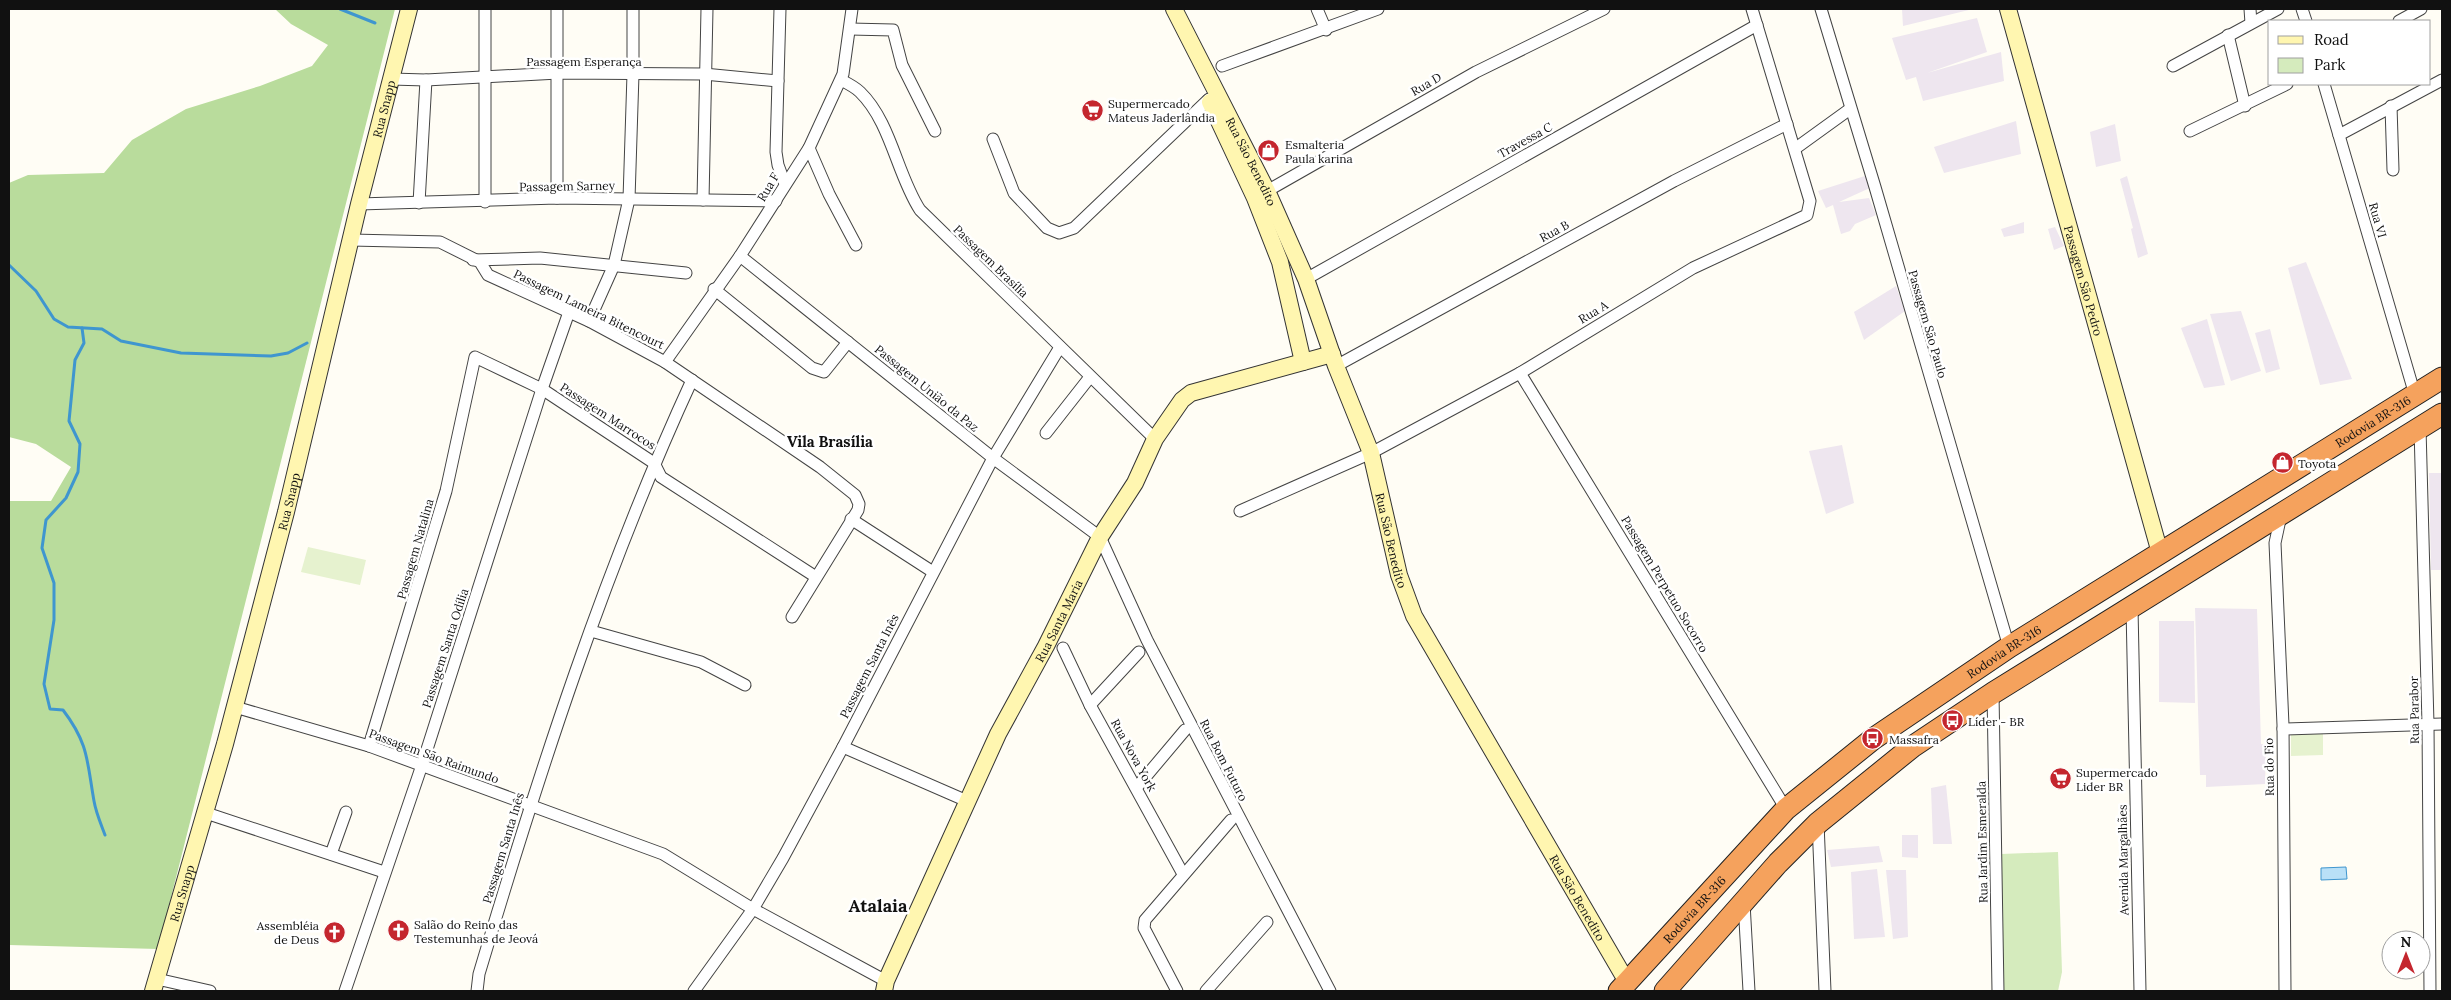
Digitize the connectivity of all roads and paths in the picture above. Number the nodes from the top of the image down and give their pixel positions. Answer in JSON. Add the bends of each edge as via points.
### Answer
{"nodes":[{"id":1,"x":408,"y":9,"type":"edge"},
{"id":2,"x":485,"y":9,"type":"edge"},
{"id":3,"x":557,"y":9,"type":"edge"},
{"id":4,"x":633,"y":9,"type":"edge"},
{"id":5,"x":707,"y":9,"type":"edge"},
{"id":6,"x":780,"y":9,"type":"edge"},
{"id":7,"x":852,"y":9,"type":"edge"},
{"id":8,"x":1317,"y":9,"type":"edge"},
{"id":9,"x":1378,"y":9,"type":"edge"},
{"id":10,"x":1604,"y":9,"type":"edge"},
{"id":11,"x":1752,"y":9,"type":"edge"},
{"id":12,"x":1820,"y":9,"type":"edge"},
{"id":13,"x":2008,"y":9,"type":"edge"},
{"id":14,"x":2250,"y":9,"type":"edge"},
{"id":15,"x":2278,"y":9,"type":"edge"},
{"id":16,"x":2422,"y":9,"type":"edge"},
{"id":17,"x":1174,"y":10,"type":"edge"},
{"id":18,"x":2402,"y":20,"type":"edge"},
{"id":19,"x":2251,"y":23,"type":"junction"},
{"id":20,"x":1757,"y":24,"type":"junction"},
{"id":21,"x":850,"y":29,"type":"junction"},
{"id":22,"x":1326,"y":30,"type":"junction"},
{"id":23,"x":2228,"y":35,"type":"junction"},
{"id":24,"x":1222,"y":66,"type":"dead end"},
{"id":25,"x":2174,"y":66,"type":"dead end"},
{"id":26,"x":558,"y":74,"type":"junction"},
{"id":27,"x":633,"y":74,"type":"junction"},
{"id":28,"x":704,"y":74,"type":"junction"},
{"id":29,"x":1206,"y":75,"type":"junction"},
{"id":30,"x":486,"y":76,"type":"junction"},
{"id":31,"x":391,"y":79,"type":"junction"},
{"id":32,"x":426,"y":80,"type":"junction"},
{"id":33,"x":840,"y":80,"type":"junction"},
{"id":34,"x":2442,"y":80,"type":"edge"},
{"id":35,"x":778,"y":81,"type":"junction"},
{"id":36,"x":2285,"y":85,"type":"edge"},
{"id":37,"x":2324,"y":85,"type":"edge"},
{"id":38,"x":1209,"y":99,"type":"junction"},
{"id":39,"x":2245,"y":106,"type":"junction"},
{"id":40,"x":2391,"y":106,"type":"junction"},
{"id":41,"x":1850,"y":109,"type":"junction"},
{"id":42,"x":1787,"y":124,"type":"junction"},
{"id":43,"x":2190,"y":130,"type":"dead end"},
{"id":44,"x":935,"y":131,"type":"dead end"},
{"id":45,"x":2339,"y":135,"type":"junction"},
{"id":46,"x":993,"y":139,"type":"dead end"},
{"id":47,"x":810,"y":148,"type":"junction"},
{"id":48,"x":1796,"y":148,"type":"junction"},
{"id":49,"x":2394,"y":170,"type":"dead end"},
{"id":50,"x":785,"y":184,"type":"junction"},
{"id":51,"x":1267,"y":192,"type":"junction"},
{"id":52,"x":557,"y":198,"type":"junction"},
{"id":53,"x":629,"y":199,"type":"junction"},
{"id":54,"x":703,"y":200,"type":"junction"},
{"id":55,"x":776,"y":201,"type":"junction"},
{"id":56,"x":485,"y":202,"type":"junction"},
{"id":57,"x":359,"y":204,"type":"junction"},
{"id":58,"x":420,"y":204,"type":"junction"},
{"id":59,"x":352,"y":240,"type":"junction"},
{"id":60,"x":856,"y":245,"type":"dead end"},
{"id":61,"x":740,"y":256,"type":"junction"},
{"id":62,"x":472,"y":260,"type":"junction"},
{"id":63,"x":614,"y":265,"type":"junction"},
{"id":64,"x":686,"y":273,"type":"dead end"},
{"id":65,"x":1306,"y":279,"type":"junction"},
{"id":66,"x":714,"y":289,"type":"junction"},
{"id":67,"x":569,"y":312,"type":"junction"},
{"id":68,"x":589,"y":321,"type":"junction"},
{"id":69,"x":848,"y":342,"type":"junction"},
{"id":70,"x":1060,"y":347,"type":"junction"},
{"id":71,"x":475,"y":357,"type":"joint"},
{"id":72,"x":1334,"y":360,"type":"junction"},
{"id":73,"x":665,"y":362,"type":"junction"},
{"id":74,"x":1303,"y":362,"type":"junction"},
{"id":75,"x":1520,"y":372,"type":"junction"},
{"id":76,"x":1090,"y":377,"type":"junction"},
{"id":77,"x":2442,"y":378,"type":"edge"},
{"id":78,"x":692,"y":380,"type":"junction"},
{"id":79,"x":542,"y":389,"type":"junction"},
{"id":80,"x":2415,"y":395,"type":"junction"},
{"id":81,"x":2386,"y":413,"type":"junction"},
{"id":82,"x":2442,"y":414,"type":"edge"},
{"id":83,"x":2420,"y":428,"type":"junction"},
{"id":84,"x":1046,"y":433,"type":"dead end"},
{"id":85,"x":1155,"y":439,"type":"junction"},
{"id":86,"x":1371,"y":453,"type":"junction"},
{"id":87,"x":993,"y":458,"type":"junction"},
{"id":88,"x":654,"y":463,"type":"junction"},
{"id":89,"x":2231,"y":508,"type":"junction"},
{"id":90,"x":1240,"y":511,"type":"dead end"},
{"id":91,"x":854,"y":515,"type":"junction"},
{"id":92,"x":2274,"y":519,"type":"junction"},
{"id":93,"x":1100,"y":537,"type":"junction"},
{"id":94,"x":2275,"y":543,"type":"junction"},
{"id":95,"x":2160,"y":553,"type":"junction"},
{"id":96,"x":933,"y":572,"type":"junction"},
{"id":97,"x":816,"y":577,"type":"junction"},
{"id":98,"x":2155,"y":594,"type":"junction"},
{"id":99,"x":2132,"y":608,"type":"junction"},
{"id":100,"x":792,"y":617,"type":"dead end"},
{"id":101,"x":591,"y":631,"type":"junction"},
{"id":102,"x":2009,"y":647,"type":"junction"},
{"id":103,"x":1063,"y":648,"type":"dead end"},
{"id":104,"x":1139,"y":652,"type":"dead end"},
{"id":105,"x":746,"y":685,"type":"dead end"},
{"id":106,"x":1993,"y":693,"type":"junction"},
{"id":107,"x":1090,"y":705,"type":"junction"},
{"id":108,"x":235,"y":708,"type":"junction"},
{"id":109,"x":2428,"y":724,"type":"junction"},
{"id":110,"x":2442,"y":724,"type":"edge"},
{"id":111,"x":2283,"y":729,"type":"junction"},
{"id":112,"x":1185,"y":730,"type":"dead end"},
{"id":113,"x":370,"y":746,"type":"junction"},
{"id":114,"x":844,"y":747,"type":"junction"},
{"id":115,"x":422,"y":766,"type":"junction"},
{"id":116,"x":1137,"y":787,"type":"junction"},
{"id":117,"x":967,"y":801,"type":"junction"},
{"id":118,"x":531,"y":804,"type":"junction"},
{"id":119,"x":1786,"y":809,"type":"junction"},
{"id":120,"x":346,"y":812,"type":"dead end"},
{"id":121,"x":206,"y":813,"type":"junction"},
{"id":122,"x":1231,"y":820,"type":"dead end"},
{"id":123,"x":1818,"y":823,"type":"junction"},
{"id":124,"x":331,"y":854,"type":"junction"},
{"id":125,"x":384,"y":872,"type":"junction"},
{"id":126,"x":1183,"y":874,"type":"junction"},
{"id":127,"x":1744,"y":901,"type":"junction"},
{"id":128,"x":753,"y":908,"type":"junction"},
{"id":129,"x":1267,"y":922,"type":"dead end"},
{"id":130,"x":155,"y":985,"type":"edge"},
{"id":131,"x":885,"y":986,"type":"edge"},
{"id":132,"x":1623,"y":987,"type":"edge"},
{"id":133,"x":210,"y":991,"type":"edge"},
{"id":134,"x":345,"y":991,"type":"edge"},
{"id":135,"x":476,"y":991,"type":"edge"},
{"id":136,"x":694,"y":991,"type":"edge"},
{"id":137,"x":1177,"y":991,"type":"edge"},
{"id":138,"x":1206,"y":991,"type":"edge"},
{"id":139,"x":1330,"y":991,"type":"edge"},
{"id":140,"x":1665,"y":991,"type":"edge"},
{"id":141,"x":1749,"y":991,"type":"edge"},
{"id":142,"x":1825,"y":991,"type":"edge"},
{"id":143,"x":1998,"y":991,"type":"edge"},
{"id":144,"x":2140,"y":991,"type":"edge"},
{"id":145,"x":2285,"y":991,"type":"edge"},
{"id":146,"x":2430,"y":991,"type":"edge"}],
"edges":[{"from":1,"to":31,"type":"street","name":"Rua Snapp"},
{"from":2,"to":30,"type":"street"},
{"from":3,"to":26,"type":"street"},
{"from":4,"to":27,"type":"street"},
{"from":5,"to":28,"type":"street"},
{"from":6,"to":35,"type":"street"},
{"from":7,"to":21,"type":"street","name":"Rua F"},
{"from":8,"to":22,"type":"street"},
{"from":9,"to":22,"type":"street"},
{"from":10,"to":51,"type":"street","name":"Rua D","via":[[1476,72]]},
{"from":11,"to":20,"type":"street","name":"Rua A"},
{"from":12,"to":41,"type":"street","name":"Passagem São Paulo"},
{"from":13,"to":95,"type":"street","name":"Passagem São Pedro"},
{"from":14,"to":19,"type":"street"},
{"from":15,"to":19,"type":"street"},
{"from":16,"to":18,"type":"street"},
{"from":17,"to":29,"type":"street","name":"Rua São Benedito"},
{"from":19,"to":23,"type":"street"},
{"from":20,"to":42,"type":"street","name":"Rua A"},
{"from":20,"to":65,"type":"street","name":"Travessa C"},
{"from":21,"to":33,"type":"street","name":"Rua F"},
{"from":21,"to":44,"type":"street","via":[[892,30],[902,66]]},
{"from":22,"to":24,"type":"street"},
{"from":23,"to":25,"type":"street"},
{"from":23,"to":39,"type":"street"},
{"from":26,"to":27,"type":"street","name":"Passagem Esperança"},
{"from":26,"to":30,"type":"street","name":"Passagem Esperança"},
{"from":26,"to":52,"type":"street"},
{"from":27,"to":28,"type":"street","name":"Passagem Esperança"},
{"from":27,"to":53,"type":"street"},
{"from":28,"to":35,"type":"street","name":"Passagem Esperança"},
{"from":28,"to":54,"type":"street"},
{"from":29,"to":38,"type":"street","name":"Rua São Benedito"},
{"from":29,"to":51,"type":"street","name":"Rua São Benedito"},
{"from":30,"to":32,"type":"street","name":"Passagem Esperança"},
{"from":30,"to":56,"type":"street"},
{"from":31,"to":32,"type":"street","name":"Passagem Esperança"},
{"from":31,"to":57,"type":"street","name":"Rua Snapp"},
{"from":32,"to":58,"type":"street"},
{"from":33,"to":47,"type":"street","name":"Rua F"},
{"from":33,"to":70,"type":"street","name":"Passagem Brasília","via":[[860,92],[876,115],[920,210]]},
{"from":34,"to":40,"type":"street"},
{"from":35,"to":50,"type":"street","via":[[776,152]]},
{"from":36,"to":39,"type":"street"},
{"from":37,"to":45,"type":"street","name":"Rua VI"},
{"from":38,"to":46,"type":"street","via":[[1074,228],[1059,233],[1047,228],[1014,193]]},
{"from":38,"to":74,"type":"street","name":"Rua São Benedito","via":[[1256,198],[1280,262]]},
{"from":39,"to":43,"type":"street"},
{"from":40,"to":45,"type":"street"},
{"from":40,"to":49,"type":"street"},
{"from":41,"to":48,"type":"street"},
{"from":41,"to":102,"type":"street","name":"Passagem São Paulo"},
{"from":42,"to":48,"type":"street","name":"Rua A"},
{"from":42,"to":72,"type":"street","name":"Rua B"},
{"from":45,"to":80,"type":"street","name":"Rua VI"},
{"from":47,"to":50,"type":"street","name":"Rua F"},
{"from":47,"to":60,"type":"street","via":[[829,194]]},
{"from":48,"to":75,"type":"street","name":"Rua A","via":[[1811,205],[1807,214],[1693,268]]},
{"from":50,"to":55,"type":"street","name":"Rua F"},
{"from":51,"to":65,"type":"street","name":"Rua São Benedito"},
{"from":52,"to":53,"type":"street","name":"Passagem Sarney"},
{"from":52,"to":56,"type":"street","name":"Passagem Sarney"},
{"from":53,"to":54,"type":"street","name":"Passagem Sarney"},
{"from":53,"to":63,"type":"street"},
{"from":54,"to":55,"type":"street","name":"Passagem Sarney"},
{"from":55,"to":61,"type":"street","name":"Rua F"},
{"from":56,"to":58,"type":"street","name":"Passagem Sarney"},
{"from":57,"to":58,"type":"street","name":"Passagem Sarney"},
{"from":57,"to":59,"type":"street","name":"Rua Snapp"},
{"from":59,"to":62,"type":"street","name":"Passagem Lameira Bitencourt","via":[[440,242]]},
{"from":59,"to":108,"type":"street","name":"Rua Snapp"},
{"from":61,"to":66,"type":"street","name":"Rua F"},
{"from":61,"to":69,"type":"street","name":"Passagem União da Paz"},
{"from":62,"to":63,"type":"street","name":"Passagem Lameira Bitencourt","via":[[540,258]]},
{"from":62,"to":67,"type":"street","name":"Passagem Lameira Bitencourt","via":[[480,262],[488,275]]},
{"from":63,"to":64,"type":"street","name":"Passagem Lameira Bitencourt"},
{"from":63,"to":68,"type":"street"},
{"from":65,"to":72,"type":"street","name":"Rua São Benedito"},
{"from":66,"to":69,"type":"street","via":[[812,368],[824,372]]},
{"from":66,"to":73,"type":"street","name":"Rua F"},
{"from":67,"to":68,"type":"street","name":"Passagem Lameira Bitencourt"},
{"from":67,"to":79,"type":"street","name":"Passagem Santa Odília"},
{"from":68,"to":73,"type":"street","name":"Passagem Lameira Bitencourt"},
{"from":69,"to":87,"type":"street","name":"Passagem União da Paz"},
{"from":70,"to":76,"type":"street","name":"Passagem Brasília"},
{"from":70,"to":87,"type":"street","name":"Passagem Santa Inês"},
{"from":71,"to":79,"type":"street","name":"Passagem Marrocos"},
{"from":71,"to":113,"type":"street","name":"Passagem Natalina","via":[[446,491]]},
{"from":72,"to":74,"type":"street","name":"Rua Santa Maria"},
{"from":72,"to":86,"type":"street","name":"Rua São Benedito"},
{"from":73,"to":78,"type":"street","name":"Passagem Lameira Bitencourt"},
{"from":74,"to":85,"type":"street","name":"Rua Santa Maria","via":[[1190,394],[1182,400]]},
{"from":75,"to":86,"type":"street","name":"Rua A"},
{"from":75,"to":119,"type":"street","name":"Passagem Perpetuo Socorro"},
{"from":76,"to":84,"type":"street"},
{"from":76,"to":85,"type":"street","name":"Passagem Brasília"},
{"from":77,"to":80,"type":"highway","name":"Rodovia BR-316"},
{"from":78,"to":88,"type":"street","name":"Passagem Santa Inês"},
{"from":78,"to":91,"type":"street","name":"Passagem Lameira Bitencourt","via":[[820,467],[855,495],[859,504]]},
{"from":79,"to":88,"type":"street","name":"Passagem Marrocos"},
{"from":79,"to":115,"type":"street","name":"Passagem Santa Odília"},
{"from":80,"to":81,"type":"highway","name":"Rodovia BR-316"},
{"from":81,"to":89,"type":"highway","name":"Rodovia BR-316"},
{"from":81,"to":92,"type":"highway","via":[[2362,438],[2271,495],[2268,501]]},
{"from":82,"to":83,"type":"highway"},
{"from":83,"to":92,"type":"highway"},
{"from":83,"to":109,"type":"street","name":"Rua Parabor"},
{"from":85,"to":93,"type":"street","name":"Rua Santa Maria","via":[[1135,483]]},
{"from":86,"to":90,"type":"street","name":"Rua A"},
{"from":86,"to":132,"type":"street","name":"Rua São Benedito","via":[[1399,575],[1414,616]]},
{"from":87,"to":93,"type":"street","name":"Passagem União da Paz"},
{"from":87,"to":96,"type":"street","name":"Passagem Santa Inês"},
{"from":88,"to":97,"type":"street","name":"Passagem Marrocos","via":[[661,476]]},
{"from":88,"to":101,"type":"street","name":"Passagem Santa Inês"},
{"from":89,"to":95,"type":"highway","name":"Rodovia BR-316"},
{"from":89,"to":98,"type":"highway","via":[[2232,531],[2175,568]]},
{"from":91,"to":96,"type":"street"},
{"from":91,"to":97,"type":"street"},
{"from":92,"to":94,"type":"street","name":"Rua do Fio"},
{"from":92,"to":94,"type":"street","name":"Rua do Fio"},
{"from":92,"to":98,"type":"highway"},
{"from":93,"to":117,"type":"street","name":"Rua Santa Maria"},
{"from":93,"to":139,"type":"street","name":"Rua Bom Futuro","via":[[1152,648]]},
{"from":94,"to":111,"type":"street","name":"Rua do Fio"},
{"from":95,"to":102,"type":"highway","name":"Rodovia BR-316"},
{"from":96,"to":114,"type":"street","name":"Passagem Santa Inês"},
{"from":97,"to":100,"type":"street"},
{"from":98,"to":99,"type":"highway"},
{"from":99,"to":106,"type":"highway"},
{"from":99,"to":144,"type":"street","name":"Avenida Margalhães"},
{"from":101,"to":105,"type":"street","via":[[702,662]]},
{"from":101,"to":118,"type":"street","name":"Passagem Santa Inês"},
{"from":102,"to":119,"type":"highway","name":"Rodovia BR-316","via":[[1873,739]]},
{"from":103,"to":107,"type":"street","name":"Rua Nova York"},
{"from":104,"to":107,"type":"street"},
{"from":106,"to":123,"type":"highway","via":[[1912,747]]},
{"from":106,"to":143,"type":"street","name":"Rua Jardim Esmeralda"},
{"from":107,"to":116,"type":"street","name":"Rua Nova York"},
{"from":108,"to":113,"type":"street","name":"Passagem São Raimundo"},
{"from":108,"to":121,"type":"street","name":"Rua Snapp"},
{"from":109,"to":110,"type":"street"},
{"from":109,"to":111,"type":"street"},
{"from":109,"to":146,"type":"street","name":"Rua Parabor"},
{"from":111,"to":145,"type":"street","name":"Rua do Fio"},
{"from":112,"to":116,"type":"street"},
{"from":113,"to":115,"type":"street","name":"Passagem São Raimundo"},
{"from":114,"to":117,"type":"street"},
{"from":114,"to":128,"type":"street","name":"Passagem Santa Inês"},
{"from":115,"to":118,"type":"street","name":"Passagem São Raimundo"},
{"from":115,"to":125,"type":"street","name":"Passagem Santa Odília"},
{"from":116,"to":126,"type":"street","name":"Rua Nova York"},
{"from":117,"to":131,"type":"street","name":"Rua Santa Maria"},
{"from":118,"to":128,"type":"street","name":"Passagem São Raimundo","via":[[663,854]]},
{"from":118,"to":135,"type":"street","name":"Passagem Santa Inês"},
{"from":119,"to":132,"type":"highway","name":"Rodovia BR-316"},
{"from":120,"to":124,"type":"street"},
{"from":121,"to":124,"type":"street"},
{"from":121,"to":130,"type":"street","name":"Rua Snapp"},
{"from":122,"to":126,"type":"street"},
{"from":123,"to":127,"type":"highway"},
{"from":123,"to":142,"type":"street"},
{"from":124,"to":125,"type":"street"},
{"from":125,"to":134,"type":"street","name":"Passagem Santa Odília"},
{"from":126,"to":137,"type":"street","via":[[1145,920],[1144,928]]},
{"from":127,"to":140,"type":"highway"},
{"from":127,"to":141,"type":"street"},
{"from":128,"to":131,"type":"street","name":"Passagem São Raimundo"},
{"from":128,"to":136,"type":"street","name":"Passagem Santa Inês"},
{"from":129,"to":138,"type":"street"},
{"from":130,"to":133,"type":"street"}]}
